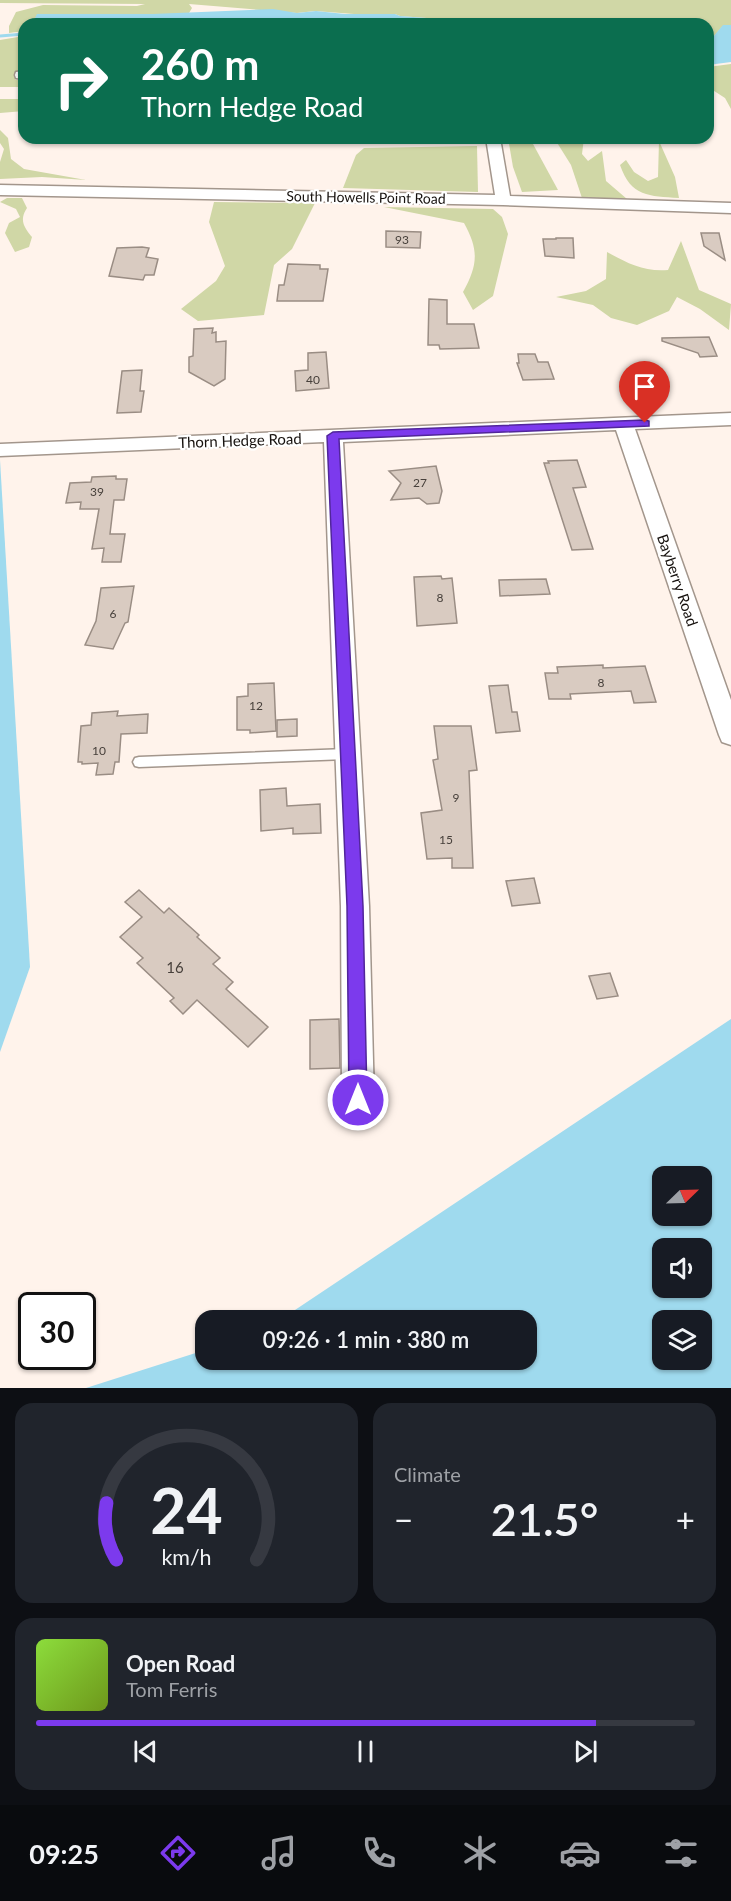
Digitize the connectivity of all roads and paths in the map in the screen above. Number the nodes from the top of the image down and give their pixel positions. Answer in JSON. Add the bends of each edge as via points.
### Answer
{"nodes":[{"id":1,"x":494,"y":144,"type":"edge"},
{"id":2,"x":0,"y":190,"type":"edge"},
{"id":3,"x":503,"y":200,"type":"junction"},
{"id":4,"x":731,"y":208,"type":"edge"},
{"id":5,"x":731,"y":419,"type":"edge"},
{"id":6,"x":624,"y":424,"type":"junction"},
{"id":7,"x":333,"y":436,"type":"junction"},
{"id":8,"x":0,"y":450,"type":"edge"},
{"id":9,"x":731,"y":735,"type":"edge"},
{"id":10,"x":347,"y":754,"type":"junction"},
{"id":11,"x":138,"y":762,"type":"dead end"},
{"id":12,"x":358,"y":1100,"type":"dead end"}],
"edges":[{"from":1,"to":3,"type":"street"},
{"from":2,"to":3,"type":"street","name":"South Howells Point Road"},
{"from":3,"to":4,"type":"street","name":"South Howells Point Road"},
{"from":5,"to":6,"type":"street","name":"Thorn Hedge Road"},
{"from":6,"to":7,"type":"street","name":"Thorn Hedge Road"},
{"from":6,"to":9,"type":"street","name":"Bayberry Road"},
{"from":7,"to":8,"type":"street","name":"Thorn Hedge Road"},
{"from":7,"to":10,"type":"street"},
{"from":10,"to":11,"type":"lane"},
{"from":10,"to":12,"type":"street"}]}
